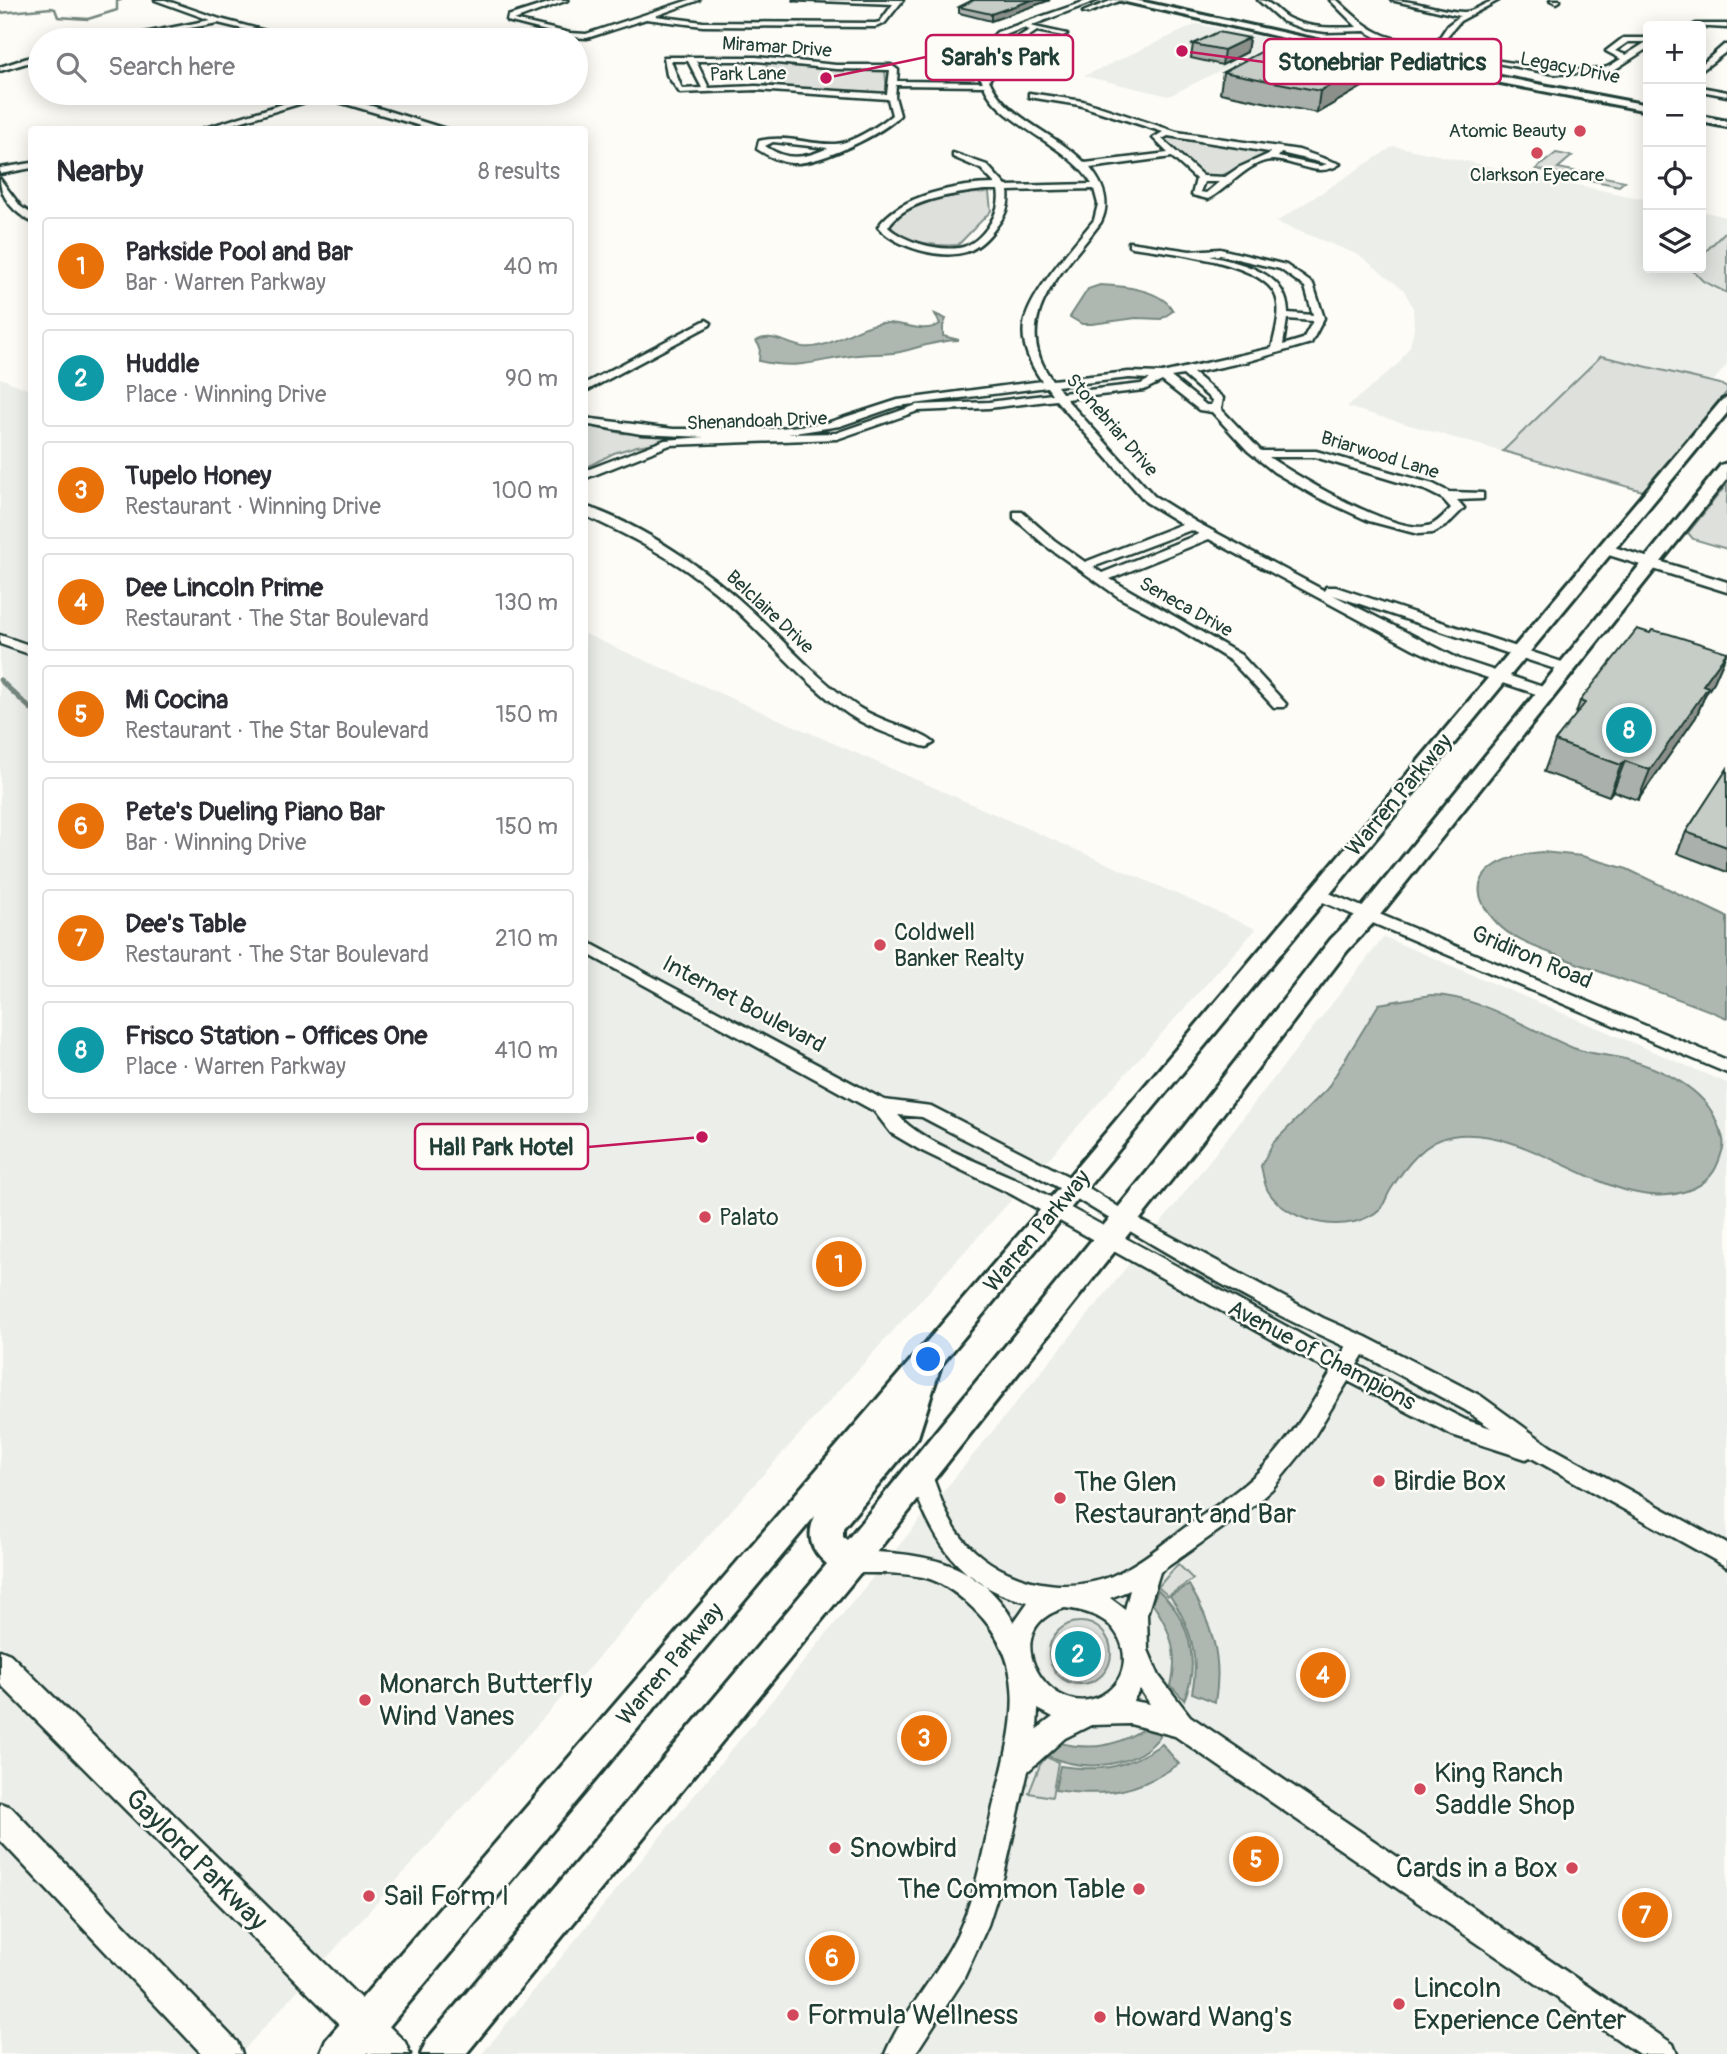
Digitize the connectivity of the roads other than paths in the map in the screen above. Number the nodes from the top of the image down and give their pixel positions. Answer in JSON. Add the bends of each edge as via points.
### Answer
{"nodes":[{"id":1,"x":158,"y":0,"type":"edge"},
{"id":2,"x":565,"y":0,"type":"edge"},
{"id":3,"x":696,"y":0,"type":"edge"},
{"id":4,"x":797,"y":0,"type":"edge"},
{"id":5,"x":1095,"y":0,"type":"edge"},
{"id":6,"x":1120,"y":0,"type":"edge"},
{"id":7,"x":1156,"y":0,"type":"edge"},
{"id":8,"x":1261,"y":0,"type":"edge"},
{"id":9,"x":1333,"y":0,"type":"edge"},
{"id":10,"x":1394,"y":0,"type":"edge"},
{"id":11,"x":1496,"y":0,"type":"edge"},
{"id":12,"x":898,"y":1,"type":"edge"},
{"id":13,"x":1466,"y":15,"type":"junction"},
{"id":14,"x":646,"y":17,"type":"junction"},
{"id":15,"x":1719,"y":17,"type":"dead end"},
{"id":16,"x":218,"y":21,"type":"junction"},
{"id":17,"x":1021,"y":25,"type":"junction"},
{"id":18,"x":1727,"y":25,"type":"edge"},
{"id":19,"x":1706,"y":26,"type":"edge"},
{"id":20,"x":179,"y":28,"type":"edge"},
{"id":21,"x":247,"y":28,"type":"edge"},
{"id":22,"x":543,"y":28,"type":"edge"},
{"id":23,"x":1037,"y":29,"type":"junction"},
{"id":24,"x":1366,"y":29,"type":"junction"},
{"id":25,"x":588,"y":34,"type":"edge"},
{"id":26,"x":1000,"y":34,"type":"junction"},
{"id":27,"x":1063,"y":34,"type":"dead end"},
{"id":28,"x":983,"y":37,"type":"dead end"},
{"id":29,"x":1442,"y":40,"type":"dead end"},
{"id":30,"x":970,"y":45,"type":"dead end"},
{"id":31,"x":1727,"y":47,"type":"edge"},
{"id":32,"x":1643,"y":48,"type":"edge"},
{"id":33,"x":982,"y":50,"type":"junction"},
{"id":34,"x":1643,"y":50,"type":"edge"},
{"id":35,"x":1004,"y":51,"type":"junction"},
{"id":36,"x":691,"y":58,"type":"junction"},
{"id":37,"x":1628,"y":59,"type":"junction"},
{"id":38,"x":28,"y":61,"type":"edge"},
{"id":39,"x":1706,"y":63,"type":"edge"},
{"id":40,"x":0,"y":69,"type":"edge"},
{"id":41,"x":1511,"y":78,"type":"junction"},
{"id":42,"x":894,"y":80,"type":"junction"},
{"id":43,"x":986,"y":82,"type":"junction"},
{"id":44,"x":707,"y":90,"type":"junction"},
{"id":45,"x":1706,"y":90,"type":"edge"},
{"id":46,"x":689,"y":92,"type":"joint"},
{"id":47,"x":1727,"y":94,"type":"edge"},
{"id":48,"x":1032,"y":95,"type":"dead end"},
{"id":49,"x":891,"y":97,"type":"junction"},
{"id":50,"x":1643,"y":99,"type":"edge"},
{"id":51,"x":287,"y":105,"type":"edge"},
{"id":52,"x":361,"y":105,"type":"edge"},
{"id":53,"x":1643,"y":107,"type":"edge"},
{"id":54,"x":1706,"y":111,"type":"edge"},
{"id":55,"x":1727,"y":115,"type":"edge"},
{"id":56,"x":1126,"y":118,"type":"junction"},
{"id":57,"x":1706,"y":119,"type":"edge"},
{"id":58,"x":1727,"y":124,"type":"edge"},
{"id":59,"x":216,"y":126,"type":"edge"},
{"id":60,"x":432,"y":126,"type":"edge"},
{"id":61,"x":1180,"y":134,"type":"junction"},
{"id":62,"x":1157,"y":138,"type":"junction"},
{"id":63,"x":838,"y":147,"type":"junction"},
{"id":64,"x":1173,"y":152,"type":"junction"},
{"id":65,"x":1273,"y":154,"type":"junction"},
{"id":66,"x":956,"y":155,"type":"dead end"},
{"id":67,"x":1080,"y":162,"type":"junction"},
{"id":68,"x":28,"y":166,"type":"edge"},
{"id":69,"x":0,"y":171,"type":"edge"},
{"id":70,"x":1201,"y":179,"type":"junction"},
{"id":71,"x":1227,"y":180,"type":"junction"},
{"id":72,"x":0,"y":181,"type":"edge"},
{"id":73,"x":1097,"y":183,"type":"junction"},
{"id":74,"x":1002,"y":186,"type":"junction"},
{"id":75,"x":28,"y":216,"type":"edge"},
{"id":76,"x":1132,"y":244,"type":"dead end"},
{"id":77,"x":1191,"y":254,"type":"junction"},
{"id":78,"x":1310,"y":286,"type":"junction"},
{"id":79,"x":1275,"y":287,"type":"junction"},
{"id":80,"x":1283,"y":316,"type":"junction"},
{"id":81,"x":1319,"y":318,"type":"junction"},
{"id":82,"x":706,"y":324,"type":"dead end"},
{"id":83,"x":1277,"y":348,"type":"junction"},
{"id":84,"x":1185,"y":371,"type":"junction"},
{"id":85,"x":1162,"y":376,"type":"junction"},
{"id":86,"x":1050,"y":384,"type":"junction"},
{"id":87,"x":588,"y":387,"type":"edge"},
{"id":88,"x":1058,"y":395,"type":"junction"},
{"id":89,"x":1727,"y":403,"type":"edge"},
{"id":90,"x":1215,"y":409,"type":"junction"},
{"id":91,"x":588,"y":422,"type":"edge"},
{"id":92,"x":1259,"y":454,"type":"junction"},
{"id":93,"x":1727,"y":468,"type":"edge"},
{"id":94,"x":588,"y":474,"type":"edge"},
{"id":95,"x":1447,"y":496,"type":"junction"},
{"id":96,"x":1479,"y":496,"type":"dead end"},
{"id":97,"x":588,"y":512,"type":"edge"},
{"id":98,"x":1018,"y":515,"type":"dead end"},
{"id":99,"x":1192,"y":525,"type":"junction"},
{"id":100,"x":1417,"y":531,"type":"junction"},
{"id":101,"x":1210,"y":534,"type":"junction"},
{"id":102,"x":1609,"y":543,"type":"junction"},
{"id":103,"x":1428,"y":545,"type":"dead end"},
{"id":104,"x":1655,"y":557,"type":"junction"},
{"id":105,"x":1085,"y":566,"type":"junction"},
{"id":106,"x":1727,"y":572,"type":"edge"},
{"id":107,"x":1101,"y":578,"type":"junction"},
{"id":108,"x":1296,"y":578,"type":"junction"},
{"id":109,"x":1727,"y":587,"type":"edge"},
{"id":110,"x":1415,"y":618,"type":"junction"},
{"id":111,"x":1394,"y":634,"type":"junction"},
{"id":112,"x":0,"y":639,"type":"edge"},
{"id":113,"x":28,"y":650,"type":"edge"},
{"id":114,"x":1518,"y":652,"type":"junction"},
{"id":115,"x":1566,"y":668,"type":"junction"},
{"id":116,"x":1497,"y":677,"type":"junction"},
{"id":117,"x":1546,"y":693,"type":"junction"},
{"id":118,"x":1279,"y":704,"type":"dead end"},
{"id":119,"x":927,"y":743,"type":"dead end"},
{"id":120,"x":1317,"y":893,"type":"junction"},
{"id":121,"x":1368,"y":915,"type":"junction"},
{"id":122,"x":588,"y":947,"type":"edge"},
{"id":123,"x":1727,"y":1067,"type":"edge"},
{"id":124,"x":880,"y":1105,"type":"junction"},
{"id":125,"x":1064,"y":1199,"type":"junction"},
{"id":126,"x":1116,"y":1230,"type":"junction"},
{"id":127,"x":1359,"y":1343,"type":"junction"},
{"id":128,"x":929,"y":1358,"type":"junction"},
{"id":129,"x":1344,"y":1368,"type":"junction"},
{"id":130,"x":1543,"y":1454,"type":"junction"},
{"id":131,"x":920,"y":1473,"type":"junction"},
{"id":132,"x":1727,"y":1556,"type":"edge"},
{"id":133,"x":849,"y":1562,"type":"junction"},
{"id":134,"x":1151,"y":1565,"type":"junction"},
{"id":135,"x":990,"y":1576,"type":"junction"},
{"id":136,"x":975,"y":1594,"type":"junction"},
{"id":137,"x":1069,"y":1597,"type":"junction"},
{"id":138,"x":1135,"y":1648,"type":"junction"},
{"id":139,"x":0,"y":1664,"type":"edge"},
{"id":140,"x":1021,"y":1669,"type":"junction"},
{"id":141,"x":1093,"y":1711,"type":"junction"},
{"id":142,"x":1181,"y":1725,"type":"junction"},
{"id":143,"x":1017,"y":1764,"type":"junction"},
{"id":144,"x":0,"y":1818,"type":"edge"},
{"id":145,"x":365,"y":2024,"type":"junction"},
{"id":146,"x":225,"y":2054,"type":"edge"},
{"id":147,"x":340,"y":2054,"type":"edge"},
{"id":148,"x":393,"y":2054,"type":"edge"},
{"id":149,"x":442,"y":2054,"type":"edge"},
{"id":150,"x":899,"y":2054,"type":"edge"},
{"id":151,"x":1663,"y":2054,"type":"edge"}],
"edges":[{"from":1,"to":16,"type":"street"},
{"from":2,"to":22,"type":"street","via":[[510,17]]},
{"from":3,"to":14,"type":"street"},
{"from":4,"to":12,"type":"street"},
{"from":5,"to":17,"type":"street"},
{"from":6,"to":23,"type":"street"},
{"from":6,"to":41,"type":"main road","name":"Legacy Drive","via":[[1385,58]]},
{"from":7,"to":41,"type":"main road","name":"Legacy Drive"},
{"from":8,"to":24,"type":"street","via":[[1294,23],[1332,31]]},
{"from":9,"to":24,"type":"street"},
{"from":10,"to":13,"type":"street"},
{"from":11,"to":13,"type":"street"},
{"from":12,"to":14,"type":"street","via":[[875,25],[704,24]]},
{"from":13,"to":29,"type":"street","via":[[1450,26]]},
{"from":14,"to":25,"type":"street"},
{"from":15,"to":18,"type":"street"},
{"from":16,"to":20,"type":"street"},
{"from":16,"to":21,"type":"street"},
{"from":17,"to":23,"type":"street"},
{"from":17,"to":26,"type":"street"},
{"from":18,"to":19,"type":"street"},
{"from":23,"to":27,"type":"street"},
{"from":23,"to":35,"type":"street"},
{"from":24,"to":37,"type":"street","via":[[1416,46],[1555,72],[1602,72]]},
{"from":26,"to":28,"type":"street"},
{"from":26,"to":33,"type":"street"},
{"from":30,"to":33,"type":"street"},
{"from":31,"to":39,"type":"street"},
{"from":32,"to":37,"type":"street","via":[[1630,39],[1610,51]]},
{"from":33,"to":35,"type":"street"},
{"from":33,"to":43,"type":"street","via":[[975,63]]},
{"from":34,"to":37,"type":"street"},
{"from":35,"to":43,"type":"street"},
{"from":36,"to":42,"type":"street","name":"Miramar Drive","via":[[884,65],[894,70]]},
{"from":36,"to":44,"type":"street"},
{"from":36,"to":46,"type":"street","name":"Miramar Drive","via":[[667,59],[676,87]]},
{"from":38,"to":40,"type":"street"},
{"from":41,"to":50,"type":"main road","name":"Legacy Drive"},
{"from":41,"to":53,"type":"main road","name":"Legacy Drive"},
{"from":42,"to":43,"type":"street"},
{"from":42,"to":49,"type":"street"},
{"from":43,"to":67,"type":"street","via":[[991,94],[1010,112]]},
{"from":44,"to":46,"type":"street","name":"Park Lane"},
{"from":44,"to":49,"type":"street","name":"Park Lane","via":[[801,89]]},
{"from":45,"to":47,"type":"street"},
{"from":48,"to":56,"type":"street","via":[[1080,103]]},
{"from":49,"to":63,"type":"street","via":[[896,116]]},
{"from":51,"to":59,"type":"street"},
{"from":52,"to":60,"type":"street"},
{"from":54,"to":55,"type":"main road"},
{"from":56,"to":61,"type":"street"},
{"from":56,"to":62,"type":"street"},
{"from":57,"to":58,"type":"main road"},
{"from":61,"to":62,"type":"street"},
{"from":61,"to":65,"type":"street"},
{"from":62,"to":64,"type":"street"},
{"from":63,"to":63,"type":"street","via":[[773,140],[760,145],[794,162]]},
{"from":64,"to":67,"type":"street"},
{"from":64,"to":70,"type":"street"},
{"from":65,"to":65,"type":"street","via":[[1322,169],[1336,164],[1299,153]]},
{"from":65,"to":71,"type":"street"},
{"from":66,"to":74,"type":"street","via":[[984,167]]},
{"from":67,"to":73,"type":"street"},
{"from":68,"to":69,"type":"street"},
{"from":70,"to":71,"type":"street"},
{"from":70,"to":71,"type":"street","via":[[1195,192],[1208,196]]},
{"from":72,"to":75,"type":"street"},
{"from":73,"to":74,"type":"street"},
{"from":73,"to":86,"type":"street","name":"Stonebriar Drive","via":[[1103,208],[1098,220],[1038,300],[1030,325],[1031,349]]},
{"from":74,"to":74,"type":"street","via":[[939,195],[897,213],[883,228],[894,239],[917,245],[968,248],[1000,214]]},
{"from":76,"to":77,"type":"street"},
{"from":77,"to":78,"type":"street","via":[[1220,252],[1250,258],[1283,267]]},
{"from":77,"to":79,"type":"street","via":[[1265,277]]},
{"from":78,"to":79,"type":"street"},
{"from":78,"to":81,"type":"street"},
{"from":79,"to":80,"type":"street"},
{"from":80,"to":81,"type":"street"},
{"from":80,"to":83,"type":"street"},
{"from":81,"to":83,"type":"street","via":[[1307,341]]},
{"from":82,"to":87,"type":"street"},
{"from":83,"to":84,"type":"street"},
{"from":84,"to":85,"type":"street"},
{"from":84,"to":90,"type":"street","via":[[1219,400]]},
{"from":85,"to":86,"type":"street","name":"Shenandoah Drive"},
{"from":85,"to":88,"type":"street","name":"Shenandoah Drive","via":[[1144,387]]},
{"from":85,"to":90,"type":"street","via":[[1203,408]]},
{"from":86,"to":88,"type":"street","name":"Stonebriar Drive"},
{"from":86,"to":91,"type":"street","name":"Shenandoah Drive","via":[[894,404],[850,421],[789,430],[645,431]]},
{"from":88,"to":94,"type":"street","name":"Shenandoah Drive","via":[[989,405],[916,408],[837,436],[669,442]]},
{"from":88,"to":99,"type":"street","name":"Stonebriar Drive","via":[[1150,499]]},
{"from":89,"to":102,"type":"main road","name":"Warren Parkway"},
{"from":90,"to":92,"type":"street"},
{"from":92,"to":95,"type":"street","name":"Briarwood Lane","via":[[1316,454]]},
{"from":92,"to":100,"type":"street","via":[[1333,501]]},
{"from":93,"to":104,"type":"main road"},
{"from":95,"to":96,"type":"street","name":"Briarwood Lane"},
{"from":95,"to":100,"type":"street","name":"Briarwood Lane","via":[[1458,508],[1432,529]]},
{"from":97,"to":119,"type":"street","name":"Belclaire Drive","via":[[667,553],[702,577],[856,712]]},
{"from":98,"to":105,"type":"street","name":"Seneca Drive"},
{"from":99,"to":101,"type":"street","name":"Stonebriar Drive"},
{"from":99,"to":105,"type":"street","name":"Seneca Drive"},
{"from":100,"to":103,"type":"street"},
{"from":101,"to":107,"type":"street","name":"Seneca Drive"},
{"from":101,"to":108,"type":"street","name":"Stonebriar Drive"},
{"from":102,"to":104,"type":"street"},
{"from":102,"to":114,"type":"main road","name":"Warren Parkway"},
{"from":104,"to":106,"type":"street"},
{"from":104,"to":109,"type":"street"},
{"from":104,"to":115,"type":"main road"},
{"from":105,"to":107,"type":"street","name":"Seneca Drive"},
{"from":107,"to":118,"type":"street","name":"Seneca Drive","via":[[1236,658]]},
{"from":108,"to":110,"type":"street","name":"Stonebriar Drive"},
{"from":108,"to":111,"type":"street","name":"Stonebriar Drive"},
{"from":110,"to":111,"type":"street"},
{"from":110,"to":114,"type":"street","name":"Stonebriar Drive"},
{"from":111,"to":116,"type":"street","name":"Stonebriar Drive"},
{"from":112,"to":113,"type":"street"},
{"from":114,"to":115,"type":"street","name":"Stonebriar Drive"},
{"from":114,"to":116,"type":"main road","name":"Warren Parkway"},
{"from":115,"to":117,"type":"main road"},
{"from":116,"to":117,"type":"street","name":"Stonebriar Drive"},
{"from":116,"to":120,"type":"main road","name":"Warren Parkway"},
{"from":117,"to":121,"type":"main road"},
{"from":120,"to":121,"type":"street","name":"Gridiron Road"},
{"from":120,"to":125,"type":"main road","name":"Warren Parkway"},
{"from":121,"to":123,"type":"street","name":"Gridiron Road"},
{"from":121,"to":126,"type":"main road","via":[[1339,945]]},
{"from":122,"to":124,"type":"street","name":"Internet Boulevard"},
{"from":124,"to":125,"type":"street","name":"Internet Boulevard","via":[[898,1128]]},
{"from":124,"to":125,"type":"street","name":"Internet Boulevard","via":[[925,1111]]},
{"from":125,"to":126,"type":"street","name":"Internet Boulevard"},
{"from":125,"to":126,"type":"street","name":"Internet Boulevard"},
{"from":125,"to":128,"type":"main road","name":"Warren Parkway"},
{"from":126,"to":127,"type":"street","name":"Avenue of Champions"},
{"from":126,"to":129,"type":"street","name":"Avenue of Champions"},
{"from":126,"to":131,"type":"main road"},
{"from":127,"to":129,"type":"street"},
{"from":127,"to":130,"type":"street","name":"Avenue of Champions","via":[[1474,1404]]},
{"from":128,"to":133,"type":"main road","via":[[907,1428],[828,1523],[826,1543]]},
{"from":128,"to":145,"type":"main road","name":"Warren Parkway"},
{"from":129,"to":130,"type":"street","name":"Avenue of Champions","via":[[1460,1428]]},
{"from":129,"to":134,"type":"street","via":[[1298,1440],[1262,1484]]},
{"from":130,"to":132,"type":"street","name":"Avenue of Champions"},
{"from":131,"to":133,"type":"main road"},
{"from":131,"to":135,"type":"street","via":[[942,1532]]},
{"from":133,"to":136,"type":"street","via":[[930,1567]]},
{"from":133,"to":149,"type":"main road"},
{"from":134,"to":137,"type":"street","via":[[1108,1589]]},
{"from":134,"to":138,"type":"street","via":[[1133,1619]]},
{"from":135,"to":136,"type":"street"},
{"from":135,"to":137,"type":"street","via":[[1017,1589]]},
{"from":136,"to":140,"type":"street","via":[[1005,1625]]},
{"from":137,"to":138,"type":"street","via":[[1107,1607],[1122,1621]]},
{"from":137,"to":140,"type":"street","via":[[1041,1606],[1027,1620],[1019,1639]]},
{"from":138,"to":141,"type":"street","via":[[1135,1669],[1128,1688],[1113,1703]]},
{"from":138,"to":142,"type":"street","via":[[1149,1682]]},
{"from":139,"to":145,"type":"street","name":"Gaylord Parkway"},
{"from":140,"to":141,"type":"street","via":[[1045,1700],[1063,1709]]},
{"from":140,"to":143,"type":"street","via":[[1026,1709]]},
{"from":141,"to":142,"type":"street","via":[[1136,1711]]},
{"from":141,"to":143,"type":"street","via":[[1057,1727]]},
{"from":142,"to":151,"type":"street"},
{"from":143,"to":150,"type":"street","via":[[981,1909],[943,1986]]},
{"from":144,"to":146,"type":"street"},
{"from":145,"to":147,"type":"main road","name":"Warren Parkway"},
{"from":145,"to":148,"type":"street","name":"Gaylord Parkway"}]}
